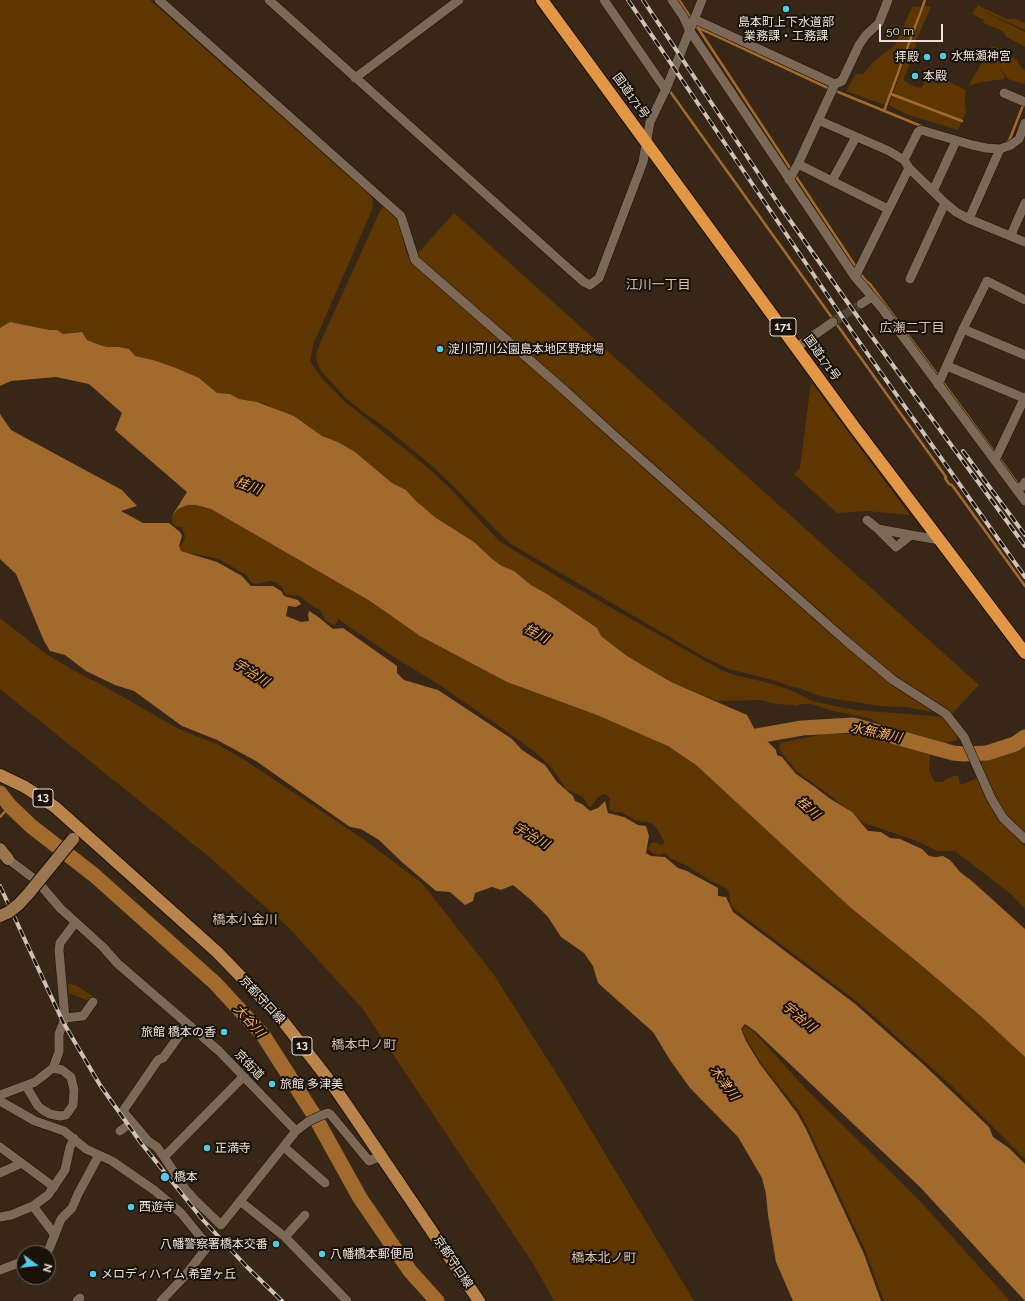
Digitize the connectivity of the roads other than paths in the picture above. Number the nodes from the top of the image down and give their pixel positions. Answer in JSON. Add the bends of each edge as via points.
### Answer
{"nodes":[{"id":1,"x":159,"y":0,"type":"edge"},
{"id":2,"x":269,"y":0,"type":"edge"},
{"id":3,"x":459,"y":0,"type":"edge"},
{"id":4,"x":542,"y":0,"type":"edge"},
{"id":5,"x":604,"y":0,"type":"edge"},
{"id":6,"x":672,"y":0,"type":"edge"},
{"id":7,"x":702,"y":0,"type":"edge"},
{"id":8,"x":888,"y":0,"type":"edge"},
{"id":9,"x":694,"y":19,"type":"junction"},
{"id":10,"x":690,"y":31,"type":"junction"},
{"id":11,"x":356,"y":78,"type":"junction"},
{"id":12,"x":835,"y":84,"type":"junction"},
{"id":13,"x":667,"y":88,"type":"junction"},
{"id":14,"x":1004,"y":94,"type":"dead end"},
{"id":15,"x":1025,"y":102,"type":"edge"},
{"id":16,"x":818,"y":120,"type":"junction"},
{"id":17,"x":1025,"y":123,"type":"edge"},
{"id":18,"x":856,"y":137,"type":"junction"},
{"id":19,"x":646,"y":141,"type":"junction"},
{"id":20,"x":956,"y":141,"type":"junction"},
{"id":21,"x":1000,"y":149,"type":"junction"},
{"id":22,"x":907,"y":164,"type":"junction"},
{"id":23,"x":794,"y":172,"type":"junction"},
{"id":24,"x":832,"y":181,"type":"junction"},
{"id":25,"x":933,"y":191,"type":"junction"},
{"id":26,"x":945,"y":203,"type":"junction"},
{"id":27,"x":1025,"y":203,"type":"edge"},
{"id":28,"x":888,"y":209,"type":"junction"},
{"id":29,"x":969,"y":219,"type":"junction"},
{"id":30,"x":1011,"y":236,"type":"junction"},
{"id":31,"x":1025,"y":242,"type":"edge"},
{"id":32,"x":857,"y":272,"type":"junction"},
{"id":33,"x":910,"y":278,"type":"dead end"},
{"id":34,"x":872,"y":296,"type":"junction"},
{"id":35,"x":1025,"y":300,"type":"edge"},
{"id":36,"x":861,"y":304,"type":"tunnel mouth"},
{"id":37,"x":833,"y":322,"type":"tunnel mouth"},
{"id":38,"x":963,"y":329,"type":"junction"},
{"id":39,"x":797,"y":347,"type":"junction"},
{"id":40,"x":1025,"y":355,"type":"edge"},
{"id":41,"x":947,"y":366,"type":"junction"},
{"id":42,"x":940,"y":381,"type":"junction"},
{"id":43,"x":1025,"y":398,"type":"edge"},
{"id":44,"x":996,"y":457,"type":"junction"},
{"id":45,"x":1025,"y":482,"type":"edge"},
{"id":46,"x":1016,"y":489,"type":"junction"},
{"id":47,"x":1024,"y":498,"type":"edge"},
{"id":48,"x":867,"y":520,"type":"dead end"},
{"id":49,"x":878,"y":529,"type":"junction"},
{"id":50,"x":911,"y":535,"type":"junction"},
{"id":51,"x":940,"y":540,"type":"junction"},
{"id":52,"x":1025,"y":653,"type":"edge"},
{"id":53,"x":0,"y":775,"type":"edge"},
{"id":54,"x":76,"y":835,"type":"junction"},
{"id":55,"x":1025,"y":839,"type":"edge"},
{"id":56,"x":0,"y":848,"type":"edge"},
{"id":57,"x":8,"y":859,"type":"joint"},
{"id":58,"x":0,"y":916,"type":"edge"},
{"id":59,"x":75,"y":922,"type":"junction"},
{"id":60,"x":93,"y":1002,"type":"dead end"},
{"id":61,"x":65,"y":1018,"type":"junction"},
{"id":62,"x":187,"y":1025,"type":"junction"},
{"id":63,"x":53,"y":1068,"type":"junction"},
{"id":64,"x":242,"y":1077,"type":"junction"},
{"id":65,"x":26,"y":1086,"type":"junction"},
{"id":66,"x":0,"y":1095,"type":"edge"},
{"id":67,"x":0,"y":1100,"type":"edge"},
{"id":68,"x":132,"y":1122,"type":"junction"},
{"id":69,"x":120,"y":1131,"type":"dead end"},
{"id":70,"x":296,"y":1131,"type":"junction"},
{"id":71,"x":74,"y":1138,"type":"junction"},
{"id":72,"x":0,"y":1147,"type":"edge"},
{"id":73,"x":284,"y":1147,"type":"junction"},
{"id":74,"x":100,"y":1155,"type":"junction"},
{"id":75,"x":381,"y":1156,"type":"junction"},
{"id":76,"x":164,"y":1157,"type":"junction"},
{"id":77,"x":22,"y":1163,"type":"junction"},
{"id":78,"x":0,"y":1173,"type":"edge"},
{"id":79,"x":325,"y":1183,"type":"dead end"},
{"id":80,"x":54,"y":1187,"type":"junction"},
{"id":81,"x":240,"y":1201,"type":"junction"},
{"id":82,"x":33,"y":1206,"type":"junction"},
{"id":83,"x":306,"y":1215,"type":"dead end"},
{"id":84,"x":0,"y":1216,"type":"edge"},
{"id":85,"x":55,"y":1235,"type":"junction"},
{"id":86,"x":285,"y":1237,"type":"junction"},
{"id":87,"x":51,"y":1245,"type":"edge"},
{"id":88,"x":16,"y":1265,"type":"edge"},
{"id":89,"x":0,"y":1270,"type":"edge"},
{"id":90,"x":161,"y":1301,"type":"edge"},
{"id":91,"x":346,"y":1301,"type":"edge"},
{"id":92,"x":479,"y":1301,"type":"edge"}],
"edges":[{"from":1,"to":55,"type":"street","via":[[401,216],[415,260],[846,640],[893,680],[946,714],[964,737],[1003,818]]},
{"from":2,"to":11,"type":"street"},
{"from":3,"to":11,"type":"street"},
{"from":4,"to":19,"type":"highway","name":"国道171号","number":"171"},
{"from":5,"to":13,"type":"street"},
{"from":6,"to":10,"type":"street"},
{"from":7,"to":9,"type":"street"},
{"from":8,"to":12,"type":"street","via":[[879,24],[866,35],[842,81]]},
{"from":9,"to":10,"type":"street"},
{"from":9,"to":12,"type":"street"},
{"from":10,"to":13,"type":"street"},
{"from":10,"to":23,"type":"street"},
{"from":11,"to":19,"type":"street","via":[[590,285],[599,278],[643,162]]},
{"from":12,"to":16,"type":"street"},
{"from":13,"to":19,"type":"street","via":[[650,122]]},
{"from":14,"to":15,"type":"street"},
{"from":16,"to":18,"type":"street"},
{"from":16,"to":23,"type":"street"},
{"from":17,"to":21,"type":"street","via":[[1019,138],[1011,145]]},
{"from":18,"to":22,"type":"street","via":[[889,151]]},
{"from":18,"to":24,"type":"street"},
{"from":19,"to":39,"type":"highway","name":"国道171号","number":"171"},
{"from":20,"to":21,"type":"street"},
{"from":20,"to":22,"type":"street","via":[[921,130],[918,132]]},
{"from":20,"to":25,"type":"street"},
{"from":21,"to":29,"type":"street"},
{"from":22,"to":25,"type":"street"},
{"from":22,"to":28,"type":"street"},
{"from":23,"to":24,"type":"street"},
{"from":23,"to":32,"type":"street"},
{"from":24,"to":28,"type":"street"},
{"from":25,"to":26,"type":"street"},
{"from":26,"to":29,"type":"street"},
{"from":26,"to":33,"type":"street"},
{"from":27,"to":30,"type":"street"},
{"from":28,"to":32,"type":"street"},
{"from":29,"to":30,"type":"street"},
{"from":30,"to":31,"type":"street"},
{"from":32,"to":34,"type":"street"},
{"from":34,"to":36,"type":"street"},
{"from":34,"to":42,"type":"street"},
{"from":35,"to":38,"type":"street","via":[[986,281]]},
{"from":37,"to":39,"type":"street"},
{"from":38,"to":40,"type":"street"},
{"from":38,"to":41,"type":"street"},
{"from":39,"to":51,"type":"highway","name":"国道171号","number":"171"},
{"from":41,"to":42,"type":"street"},
{"from":41,"to":43,"type":"street"},
{"from":42,"to":44,"type":"street"},
{"from":43,"to":44,"type":"street"},
{"from":44,"to":46,"type":"street"},
{"from":45,"to":46,"type":"street"},
{"from":46,"to":47,"type":"street"},
{"from":48,"to":49,"type":"street"},
{"from":49,"to":50,"type":"street"},
{"from":49,"to":50,"type":"street","via":[[896,547]]},
{"from":50,"to":51,"type":"street"},
{"from":51,"to":52,"type":"highway","name":"国道171号","number":"171"},
{"from":53,"to":54,"type":"main road","name":"京都守口線","number":"13","via":[[56,807]]},
{"from":54,"to":58,"type":"street","bridge":true,"via":[[24,899]]},
{"from":54,"to":75,"type":"main road","name":"京都守口線","number":"13","via":[[217,952],[279,1016],[332,1084]]},
{"from":56,"to":57,"type":"street"},
{"from":57,"to":59,"type":"street","name":"京街道","via":[[37,882]]},
{"from":59,"to":61,"type":"street","via":[[60,943],[59,950]]},
{"from":59,"to":62,"type":"street","name":"京街道"},
{"from":60,"to":61,"type":"street","via":[[83,1016]]},
{"from":61,"to":63,"type":"street","via":[[59,1034],[59,1052]]},
{"from":62,"to":64,"type":"street","name":"京街道","via":[[219,1052]]},
{"from":62,"to":68,"type":"street","via":[[163,1058],[158,1060],[123,1111]]},
{"from":63,"to":65,"type":"street"},
{"from":63,"to":65,"type":"street","via":[[62,1070],[71,1077],[74,1098],[73,1105],[66,1115],[60,1116],[43,1110]]},
{"from":64,"to":70,"type":"street","name":"京街道"},
{"from":64,"to":76,"type":"street"},
{"from":65,"to":66,"type":"street"},
{"from":67,"to":71,"type":"street","via":[[34,1121],[64,1131]]},
{"from":68,"to":69,"type":"street"},
{"from":68,"to":76,"type":"street"},
{"from":70,"to":73,"type":"street"},
{"from":70,"to":75,"type":"street","via":[[309,1121],[328,1113],[369,1161]]},
{"from":71,"to":74,"type":"street","via":[[86,1149]]},
{"from":71,"to":80,"type":"street","via":[[65,1170]]},
{"from":72,"to":77,"type":"street"},
{"from":73,"to":79,"type":"street"},
{"from":73,"to":81,"type":"street"},
{"from":74,"to":85,"type":"street","via":[[72,1208],[61,1219]]},
{"from":74,"to":90,"type":"street","via":[[154,1190],[181,1212],[208,1246],[184,1278]]},
{"from":75,"to":92,"type":"main road","name":"京都守口線","number":"13"},
{"from":76,"to":81,"type":"street","via":[[186,1190],[221,1225]]},
{"from":77,"to":78,"type":"street"},
{"from":77,"to":80,"type":"street"},
{"from":80,"to":82,"type":"street"},
{"from":81,"to":86,"type":"street"},
{"from":82,"to":84,"type":"street","via":[[12,1215]]},
{"from":82,"to":85,"type":"street"},
{"from":83,"to":86,"type":"street"},
{"from":85,"to":87,"type":"street"},
{"from":86,"to":91,"type":"street"},
{"from":88,"to":89,"type":"street"}]}
